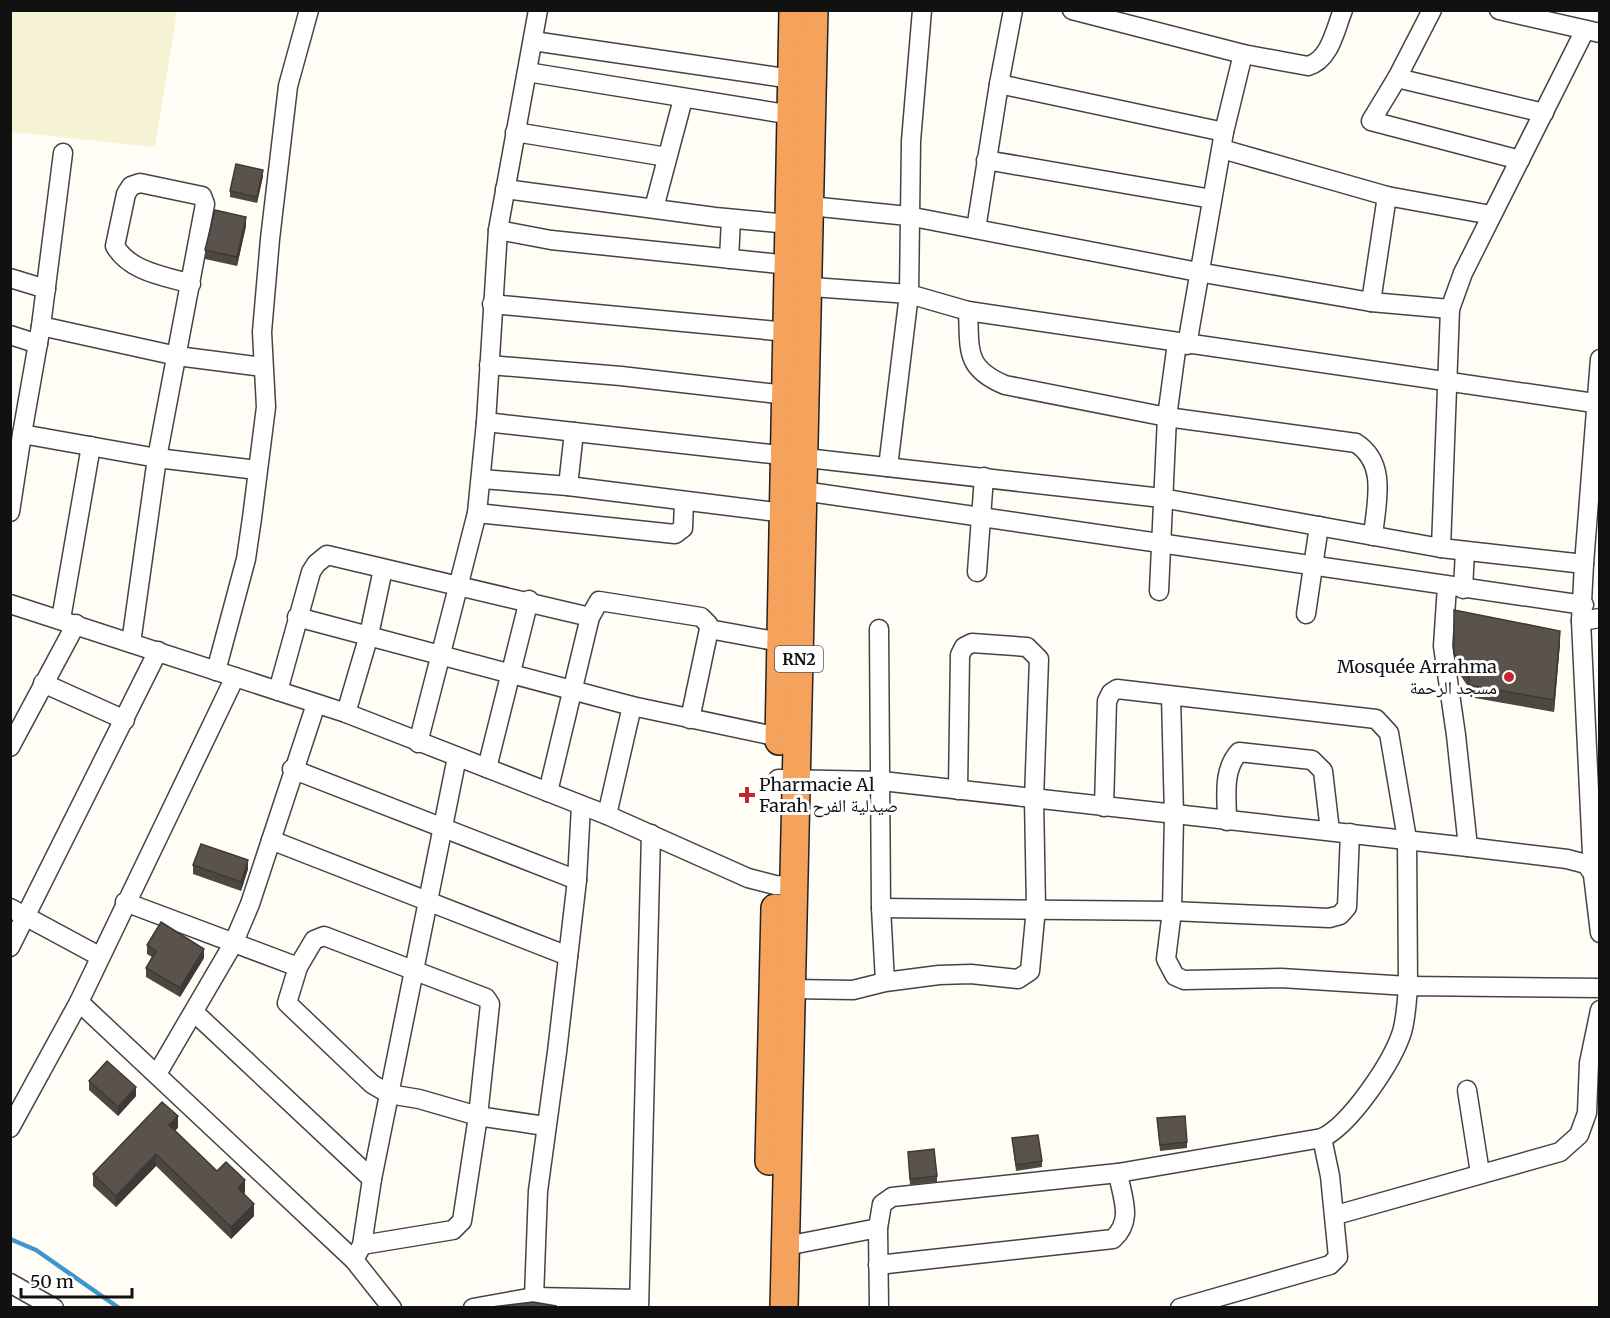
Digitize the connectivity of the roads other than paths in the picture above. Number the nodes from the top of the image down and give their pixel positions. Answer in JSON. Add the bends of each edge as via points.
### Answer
{"nodes":[{"id":1,"x":309,"y":10,"type":"edge"},
{"id":2,"x":538,"y":10,"type":"edge"},
{"id":3,"x":794,"y":10,"type":"edge"},
{"id":4,"x":814,"y":10,"type":"edge"},
{"id":5,"x":922,"y":10,"type":"edge"},
{"id":6,"x":1013,"y":10,"type":"edge"},
{"id":7,"x":1072,"y":10,"type":"edge"},
{"id":8,"x":1343,"y":10,"type":"edge"},
{"id":9,"x":1432,"y":10,"type":"edge"},
{"id":10,"x":1499,"y":10,"type":"edge"},
{"id":11,"x":1592,"y":32,"type":"edge"},
{"id":12,"x":533,"y":41,"type":"junction"},
{"id":13,"x":1244,"y":54,"type":"junction"},
{"id":14,"x":527,"y":72,"type":"junction"},
{"id":15,"x":1397,"y":78,"type":"junction"},
{"id":16,"x":792,"y":79,"type":"junction"},
{"id":17,"x":999,"y":84,"type":"junction"},
{"id":18,"x":683,"y":99,"type":"junction"},
{"id":19,"x":1544,"y":113,"type":"junction"},
{"id":20,"x":792,"y":115,"type":"junction"},
{"id":21,"x":514,"y":132,"type":"junction"},
{"id":22,"x":1223,"y":140,"type":"junction"},
{"id":23,"x":63,"y":153,"type":"dead end"},
{"id":24,"x":667,"y":157,"type":"junction"},
{"id":25,"x":986,"y":160,"type":"junction"},
{"id":26,"x":1521,"y":160,"type":"junction"},
{"id":27,"x":505,"y":189,"type":"junction"},
{"id":28,"x":1387,"y":196,"type":"junction"},
{"id":29,"x":1212,"y":199,"type":"junction"},
{"id":30,"x":810,"y":206,"type":"junction"},
{"id":31,"x":654,"y":208,"type":"junction"},
{"id":32,"x":1491,"y":215,"type":"junction"},
{"id":33,"x":908,"y":216,"type":"junction"},
{"id":34,"x":731,"y":219,"type":"junction"},
{"id":35,"x":789,"y":224,"type":"junction"},
{"id":36,"x":976,"y":229,"type":"junction"},
{"id":37,"x":498,"y":230,"type":"junction"},
{"id":38,"x":729,"y":259,"type":"junction"},
{"id":39,"x":1198,"y":272,"type":"junction"},
{"id":40,"x":10,"y":278,"type":"edge"},
{"id":41,"x":795,"y":279,"type":"junction"},
{"id":42,"x":191,"y":284,"type":"junction"},
{"id":43,"x":46,"y":289,"type":"junction"},
{"id":44,"x":909,"y":294,"type":"junction"},
{"id":45,"x":1371,"y":302,"type":"junction"},
{"id":46,"x":492,"y":304,"type":"junction"},
{"id":47,"x":1450,"y":309,"type":"junction"},
{"id":48,"x":968,"y":310,"type":"junction"},
{"id":49,"x":787,"y":332,"type":"junction"},
{"id":50,"x":10,"y":335,"type":"edge"},
{"id":51,"x":40,"y":335,"type":"junction"},
{"id":52,"x":1182,"y":344,"type":"junction"},
{"id":53,"x":177,"y":356,"type":"junction"},
{"id":54,"x":1599,"y":359,"type":"edge"},
{"id":55,"x":489,"y":365,"type":"junction"},
{"id":56,"x":263,"y":367,"type":"junction"},
{"id":57,"x":1446,"y":383,"type":"junction"},
{"id":58,"x":786,"y":395,"type":"junction"},
{"id":59,"x":1594,"y":403,"type":"junction"},
{"id":60,"x":1167,"y":417,"type":"junction"},
{"id":61,"x":486,"y":422,"type":"junction"},
{"id":62,"x":19,"y":424,"type":"edge"},
{"id":63,"x":574,"y":432,"type":"junction"},
{"id":64,"x":91,"y":446,"type":"junction"},
{"id":65,"x":794,"y":455,"type":"junction"},
{"id":66,"x":157,"y":458,"type":"junction"},
{"id":67,"x":888,"y":467,"type":"junction"},
{"id":68,"x":257,"y":470,"type":"junction"},
{"id":69,"x":984,"y":477,"type":"junction"},
{"id":70,"x":482,"y":479,"type":"junction"},
{"id":71,"x":568,"y":486,"type":"junction"},
{"id":72,"x":803,"y":491,"type":"junction"},
{"id":73,"x":1162,"y":498,"type":"junction"},
{"id":74,"x":684,"y":501,"type":"junction"},
{"id":75,"x":11,"y":511,"type":"edge"},
{"id":76,"x":477,"y":513,"type":"junction"},
{"id":77,"x":784,"y":513,"type":"junction"},
{"id":78,"x":981,"y":517,"type":"junction"},
{"id":79,"x":1319,"y":526,"type":"junction"},
{"id":80,"x":1374,"y":536,"type":"junction"},
{"id":81,"x":1160,"y":545,"type":"junction"},
{"id":82,"x":1440,"y":548,"type":"junction"},
{"id":83,"x":1466,"y":551,"type":"junction"},
{"id":84,"x":1584,"y":564,"type":"junction"},
{"id":85,"x":1312,"y":567,"type":"junction"},
{"id":86,"x":383,"y":569,"type":"junction"},
{"id":87,"x":977,"y":572,"type":"dead end"},
{"id":88,"x":457,"y":585,"type":"junction"},
{"id":89,"x":1455,"y":588,"type":"junction"},
{"id":90,"x":1159,"y":591,"type":"dead end"},
{"id":91,"x":529,"y":600,"type":"junction"},
{"id":92,"x":10,"y":604,"type":"edge"},
{"id":93,"x":1306,"y":614,"type":"dead end"},
{"id":94,"x":1588,"y":615,"type":"edge"},
{"id":95,"x":297,"y":617,"type":"junction"},
{"id":96,"x":590,"y":617,"type":"junction"},
{"id":97,"x":68,"y":621,"type":"junction"},
{"id":98,"x":709,"y":629,"type":"junction"},
{"id":99,"x":879,"y":629,"type":"dead end"},
{"id":100,"x":369,"y":635,"type":"junction"},
{"id":101,"x":780,"y":642,"type":"junction"},
{"id":102,"x":131,"y":643,"type":"junction"},
{"id":103,"x":158,"y":651,"type":"junction"},
{"id":104,"x":440,"y":653,"type":"junction"},
{"id":105,"x":216,"y":670,"type":"junction"},
{"id":106,"x":510,"y":672,"type":"junction"},
{"id":107,"x":235,"y":677,"type":"junction"},
{"id":108,"x":43,"y":683,"type":"junction"},
{"id":109,"x":573,"y":688,"type":"junction"},
{"id":110,"x":278,"y":691,"type":"junction"},
{"id":111,"x":1171,"y":696,"type":"junction"},
{"id":112,"x":316,"y":704,"type":"junction"},
{"id":113,"x":632,"y":706,"type":"junction"},
{"id":114,"x":346,"y":713,"type":"junction"},
{"id":115,"x":690,"y":719,"type":"junction"},
{"id":116,"x":125,"y":720,"type":"junction"},
{"id":117,"x":779,"y":737,"type":"junction"},
{"id":118,"x":418,"y":743,"type":"junction"},
{"id":119,"x":10,"y":747,"type":"edge"},
{"id":120,"x":457,"y":757,"type":"junction"},
{"id":121,"x":487,"y":768,"type":"junction"},
{"id":122,"x":292,"y":769,"type":"junction"},
{"id":123,"x":787,"y":779,"type":"junction"},
{"id":124,"x":882,"y":782,"type":"junction"},
{"id":125,"x":958,"y":790,"type":"junction"},
{"id":126,"x":548,"y":792,"type":"junction"},
{"id":127,"x":1034,"y":799,"type":"junction"},
{"id":128,"x":581,"y":806,"type":"junction"},
{"id":129,"x":1104,"y":807,"type":"junction"},
{"id":130,"x":607,"y":815,"type":"junction"},
{"id":131,"x":1174,"y":816,"type":"junction"},
{"id":132,"x":1227,"y":821,"type":"junction"},
{"id":133,"x":442,"y":827,"type":"junction"},
{"id":134,"x":1330,"y":831,"type":"junction"},
{"id":135,"x":1350,"y":833,"type":"junction"},
{"id":136,"x":651,"y":834,"type":"junction"},
{"id":137,"x":1407,"y":839,"type":"junction"},
{"id":138,"x":271,"y":840,"type":"junction"},
{"id":139,"x":1468,"y":847,"type":"junction"},
{"id":140,"x":1596,"y":878,"type":"edge"},
{"id":141,"x":577,"y":880,"type":"junction"},
{"id":142,"x":784,"y":885,"type":"junction"},
{"id":143,"x":428,"y":900,"type":"junction"},
{"id":144,"x":125,"y":902,"type":"junction"},
{"id":145,"x":881,"y":908,"type":"junction"},
{"id":146,"x":1036,"y":908,"type":"junction"},
{"id":147,"x":1172,"y":911,"type":"junction"},
{"id":148,"x":18,"y":912,"type":"edge"},
{"id":149,"x":1599,"y":933,"type":"edge"},
{"id":150,"x":233,"y":944,"type":"junction"},
{"id":151,"x":10,"y":947,"type":"edge"},
{"id":152,"x":99,"y":956,"type":"junction"},
{"id":153,"x":568,"y":956,"type":"junction"},
{"id":154,"x":298,"y":967,"type":"junction"},
{"id":155,"x":416,"y":971,"type":"junction"},
{"id":156,"x":885,"y":982,"type":"junction"},
{"id":157,"x":1408,"y":986,"type":"junction"},
{"id":158,"x":1599,"y":988,"type":"edge"},
{"id":159,"x":792,"y":989,"type":"junction"},
{"id":160,"x":79,"y":1002,"type":"junction"},
{"id":161,"x":1599,"y":1010,"type":"edge"},
{"id":162,"x":195,"y":1013,"type":"junction"},
{"id":163,"x":157,"y":1074,"type":"junction"},
{"id":164,"x":1467,"y":1090,"type":"dead end"},
{"id":165,"x":389,"y":1094,"type":"junction"},
{"id":166,"x":478,"y":1116,"type":"junction"},
{"id":167,"x":545,"y":1126,"type":"junction"},
{"id":168,"x":10,"y":1128,"type":"edge"},
{"id":169,"x":1322,"y":1138,"type":"junction"},
{"id":170,"x":1118,"y":1173,"type":"junction"},
{"id":171,"x":1480,"y":1173,"type":"junction"},
{"id":172,"x":372,"y":1179,"type":"junction"},
{"id":173,"x":1335,"y":1215,"type":"junction"},
{"id":174,"x":878,"y":1228,"type":"junction"},
{"id":175,"x":786,"y":1246,"type":"junction"},
{"id":176,"x":358,"y":1253,"type":"junction"},
{"id":177,"x":879,"y":1264,"type":"junction"},
{"id":178,"x":10,"y":1283,"type":"edge"},
{"id":179,"x":534,"y":1297,"type":"junction"},
{"id":180,"x":639,"y":1303,"type":"edge"},
{"id":181,"x":1183,"y":1307,"type":"edge"},
{"id":182,"x":54,"y":1308,"type":"edge"},
{"id":183,"x":392,"y":1308,"type":"edge"},
{"id":184,"x":472,"y":1308,"type":"edge"},
{"id":185,"x":766,"y":1308,"type":"edge"},
{"id":186,"x":784,"y":1308,"type":"edge"},
{"id":187,"x":879,"y":1308,"type":"edge"}],
"edges":[{"from":1,"to":56,"type":"street","via":[[288,86],[265,284]]},
{"from":2,"to":12,"type":"street"},
{"from":3,"to":16,"type":"highway","number":"RN2"},
{"from":4,"to":30,"type":"highway","number":"RN2"},
{"from":5,"to":33,"type":"street","via":[[910,141]]},
{"from":6,"to":17,"type":"street"},
{"from":7,"to":13,"type":"street"},
{"from":8,"to":13,"type":"street","via":[[1317,63],[1298,65]]},
{"from":9,"to":15,"type":"street"},
{"from":10,"to":11,"type":"street"},
{"from":11,"to":19,"type":"street"},
{"from":12,"to":14,"type":"street"},
{"from":12,"to":16,"type":"street"},
{"from":13,"to":22,"type":"street"},
{"from":14,"to":18,"type":"street"},
{"from":14,"to":21,"type":"street"},
{"from":15,"to":19,"type":"street"},
{"from":15,"to":26,"type":"street","via":[[1371,121]]},
{"from":16,"to":20,"type":"highway","number":"RN2"},
{"from":17,"to":22,"type":"street"},
{"from":17,"to":25,"type":"street"},
{"from":18,"to":20,"type":"street"},
{"from":18,"to":24,"type":"street"},
{"from":19,"to":26,"type":"street"},
{"from":20,"to":35,"type":"highway","number":"RN2"},
{"from":21,"to":24,"type":"street"},
{"from":21,"to":27,"type":"street"},
{"from":22,"to":28,"type":"street"},
{"from":22,"to":29,"type":"street"},
{"from":23,"to":43,"type":"street"},
{"from":24,"to":31,"type":"street"},
{"from":25,"to":29,"type":"street"},
{"from":25,"to":36,"type":"street"},
{"from":26,"to":32,"type":"street"},
{"from":27,"to":31,"type":"street"},
{"from":27,"to":37,"type":"street"},
{"from":28,"to":32,"type":"street"},
{"from":28,"to":45,"type":"street"},
{"from":29,"to":39,"type":"street"},
{"from":30,"to":33,"type":"street"},
{"from":30,"to":41,"type":"highway","number":"RN2"},
{"from":31,"to":34,"type":"street"},
{"from":32,"to":47,"type":"street","via":[[1462,273]]},
{"from":33,"to":36,"type":"street"},
{"from":33,"to":44,"type":"street"},
{"from":34,"to":35,"type":"street"},
{"from":34,"to":38,"type":"street"},
{"from":35,"to":41,"type":"highway","number":"RN2"},
{"from":36,"to":39,"type":"street"},
{"from":37,"to":38,"type":"street","via":[[551,240]]},
{"from":37,"to":46,"type":"street"},
{"from":38,"to":41,"type":"street"},
{"from":39,"to":45,"type":"street"},
{"from":39,"to":52,"type":"street"},
{"from":40,"to":43,"type":"street"},
{"from":41,"to":44,"type":"street"},
{"from":41,"to":49,"type":"highway","number":"RN2"},
{"from":41,"to":65,"type":"highway","number":"RN2"},
{"from":42,"to":42,"type":"street","via":[[122,258],[115,246],[131,186],[140,183],[202,196],[204,214]]},
{"from":42,"to":53,"type":"street"},
{"from":43,"to":51,"type":"street"},
{"from":44,"to":48,"type":"street"},
{"from":44,"to":67,"type":"street"},
{"from":45,"to":47,"type":"street"},
{"from":46,"to":49,"type":"street"},
{"from":46,"to":55,"type":"street"},
{"from":47,"to":57,"type":"street"},
{"from":48,"to":52,"type":"street"},
{"from":48,"to":60,"type":"street","via":[[970,358],[987,378],[1005,385]]},
{"from":49,"to":58,"type":"highway","number":"RN2"},
{"from":50,"to":51,"type":"street"},
{"from":51,"to":53,"type":"street"},
{"from":51,"to":62,"type":"street"},
{"from":52,"to":57,"type":"street"},
{"from":52,"to":60,"type":"street"},
{"from":53,"to":56,"type":"street"},
{"from":53,"to":66,"type":"street"},
{"from":54,"to":59,"type":"street"},
{"from":55,"to":58,"type":"street"},
{"from":55,"to":61,"type":"street"},
{"from":56,"to":68,"type":"street","via":[[266,407]]},
{"from":57,"to":59,"type":"street"},
{"from":57,"to":82,"type":"street"},
{"from":58,"to":65,"type":"highway","number":"RN2"},
{"from":59,"to":84,"type":"street"},
{"from":60,"to":73,"type":"street"},
{"from":60,"to":80,"type":"street","via":[[1356,442],[1375,461],[1378,477]]},
{"from":61,"to":63,"type":"street"},
{"from":61,"to":70,"type":"street"},
{"from":62,"to":64,"type":"street"},
{"from":62,"to":75,"type":"street"},
{"from":63,"to":65,"type":"street"},
{"from":63,"to":71,"type":"street"},
{"from":64,"to":66,"type":"street"},
{"from":64,"to":97,"type":"street"},
{"from":65,"to":67,"type":"street"},
{"from":65,"to":72,"type":"highway","number":"RN2"},
{"from":65,"to":77,"type":"highway","number":"RN2"},
{"from":66,"to":68,"type":"street"},
{"from":66,"to":102,"type":"street"},
{"from":67,"to":69,"type":"street"},
{"from":68,"to":105,"type":"street","via":[[246,559]]},
{"from":69,"to":73,"type":"street"},
{"from":69,"to":78,"type":"street"},
{"from":70,"to":71,"type":"street"},
{"from":70,"to":76,"type":"street"},
{"from":71,"to":74,"type":"street"},
{"from":72,"to":78,"type":"street"},
{"from":72,"to":123,"type":"highway","number":"RN2"},
{"from":73,"to":79,"type":"street"},
{"from":73,"to":81,"type":"street"},
{"from":74,"to":76,"type":"street","via":[[683,528],[675,534]]},
{"from":74,"to":77,"type":"street"},
{"from":76,"to":88,"type":"street"},
{"from":77,"to":101,"type":"highway","number":"RN2"},
{"from":78,"to":81,"type":"street"},
{"from":78,"to":87,"type":"street"},
{"from":79,"to":80,"type":"street"},
{"from":79,"to":85,"type":"street"},
{"from":80,"to":82,"type":"street"},
{"from":81,"to":85,"type":"street"},
{"from":81,"to":90,"type":"street"},
{"from":82,"to":83,"type":"street"},
{"from":83,"to":84,"type":"street"},
{"from":83,"to":89,"type":"street"},
{"from":84,"to":94,"type":"street"},
{"from":85,"to":89,"type":"street"},
{"from":85,"to":93,"type":"street"},
{"from":86,"to":88,"type":"street"},
{"from":86,"to":95,"type":"street","via":[[327,555],[311,572]]},
{"from":86,"to":100,"type":"street"},
{"from":88,"to":91,"type":"street"},
{"from":88,"to":104,"type":"street"},
{"from":89,"to":94,"type":"street"},
{"from":89,"to":139,"type":"street","via":[[1443,646]]},
{"from":91,"to":96,"type":"street"},
{"from":91,"to":106,"type":"street"},
{"from":92,"to":97,"type":"street"},
{"from":94,"to":140,"type":"street"},
{"from":95,"to":100,"type":"street"},
{"from":95,"to":110,"type":"street"},
{"from":96,"to":98,"type":"street","via":[[598,601],[604,600],[701,617]]},
{"from":96,"to":109,"type":"street"},
{"from":97,"to":102,"type":"street"},
{"from":97,"to":108,"type":"street"},
{"from":98,"to":101,"type":"street"},
{"from":98,"to":115,"type":"street"},
{"from":99,"to":124,"type":"street"},
{"from":100,"to":104,"type":"street"},
{"from":100,"to":114,"type":"street"},
{"from":101,"to":117,"type":"highway","number":"RN2"},
{"from":102,"to":103,"type":"street"},
{"from":103,"to":105,"type":"street"},
{"from":103,"to":116,"type":"street"},
{"from":104,"to":106,"type":"street"},
{"from":104,"to":118,"type":"street"},
{"from":105,"to":107,"type":"street"},
{"from":106,"to":109,"type":"street"},
{"from":106,"to":121,"type":"street"},
{"from":107,"to":110,"type":"street"},
{"from":107,"to":144,"type":"street"},
{"from":108,"to":116,"type":"street"},
{"from":108,"to":119,"type":"street"},
{"from":109,"to":113,"type":"street"},
{"from":109,"to":126,"type":"street"},
{"from":110,"to":112,"type":"street"},
{"from":111,"to":129,"type":"street","via":[[1117,689],[1111,693],[1107,701]]},
{"from":111,"to":131,"type":"street"},
{"from":111,"to":137,"type":"street","via":[[1377,719],[1389,733]]},
{"from":112,"to":114,"type":"street"},
{"from":112,"to":122,"type":"street"},
{"from":113,"to":115,"type":"street"},
{"from":113,"to":130,"type":"street"},
{"from":114,"to":118,"type":"street"},
{"from":115,"to":117,"type":"street"},
{"from":116,"to":148,"type":"street"},
{"from":117,"to":123,"type":"highway","number":"RN2"},
{"from":118,"to":120,"type":"street"},
{"from":120,"to":121,"type":"street"},
{"from":120,"to":133,"type":"street"},
{"from":121,"to":126,"type":"street"},
{"from":122,"to":133,"type":"street"},
{"from":122,"to":138,"type":"street"},
{"from":123,"to":124,"type":"street"},
{"from":123,"to":142,"type":"highway","number":"RN2"},
{"from":124,"to":125,"type":"street"},
{"from":124,"to":145,"type":"street"},
{"from":125,"to":127,"type":"street"},
{"from":125,"to":127,"type":"street","via":[[960,655],[972,643],[1027,647],[1039,659]]},
{"from":126,"to":128,"type":"street"},
{"from":127,"to":129,"type":"street"},
{"from":127,"to":146,"type":"street"},
{"from":128,"to":130,"type":"street"},
{"from":128,"to":141,"type":"street"},
{"from":129,"to":131,"type":"street"},
{"from":130,"to":136,"type":"street"},
{"from":131,"to":132,"type":"street"},
{"from":131,"to":147,"type":"street"},
{"from":132,"to":134,"type":"street"},
{"from":132,"to":134,"type":"street","via":[[1227,772],[1230,761],[1239,752],[1312,760],[1319,765]]},
{"from":133,"to":141,"type":"street"},
{"from":133,"to":143,"type":"street"},
{"from":134,"to":135,"type":"street"},
{"from":135,"to":137,"type":"street"},
{"from":135,"to":147,"type":"street","via":[[1347,907],[1340,915],[1329,918]]},
{"from":136,"to":142,"type":"street","via":[[748,878]]},
{"from":136,"to":180,"type":"street"},
{"from":137,"to":139,"type":"street"},
{"from":137,"to":157,"type":"street"},
{"from":138,"to":143,"type":"street"},
{"from":138,"to":150,"type":"street"},
{"from":139,"to":140,"type":"street","via":[[1567,859],[1586,864]]},
{"from":140,"to":149,"type":"street"},
{"from":141,"to":153,"type":"street"},
{"from":142,"to":159,"type":"highway","number":"RN2"},
{"from":142,"to":185,"type":"highway","number":"RN2"},
{"from":143,"to":153,"type":"street"},
{"from":143,"to":155,"type":"street"},
{"from":144,"to":150,"type":"street"},
{"from":144,"to":152,"type":"street"},
{"from":145,"to":146,"type":"street"},
{"from":145,"to":156,"type":"street"},
{"from":146,"to":147,"type":"street"},
{"from":146,"to":156,"type":"street","via":[[1030,971],[1018,979],[950,974]]},
{"from":147,"to":157,"type":"street","via":[[1166,959],[1175,976],[1184,980],[1281,978]]},
{"from":148,"to":151,"type":"street"},
{"from":148,"to":152,"type":"street"},
{"from":150,"to":154,"type":"street"},
{"from":150,"to":162,"type":"street"},
{"from":152,"to":160,"type":"street"},
{"from":153,"to":167,"type":"street"},
{"from":154,"to":155,"type":"street","via":[[314,940],[324,936]]},
{"from":154,"to":165,"type":"street","via":[[287,1003],[372,1084]]},
{"from":155,"to":165,"type":"street"},
{"from":155,"to":166,"type":"street","via":[[488,1000],[491,1011]]},
{"from":156,"to":159,"type":"street","via":[[853,990]]},
{"from":157,"to":158,"type":"street"},
{"from":157,"to":169,"type":"street","via":[[1401,1034],[1377,1079],[1336,1131]]},
{"from":159,"to":175,"type":"highway","number":"RN2"},
{"from":160,"to":163,"type":"street"},
{"from":160,"to":168,"type":"street"},
{"from":161,"to":171,"type":"street","via":[[1589,1063],[1587,1113],[1580,1135],[1560,1152]]},
{"from":162,"to":163,"type":"street"},
{"from":162,"to":172,"type":"street"},
{"from":163,"to":176,"type":"street"},
{"from":164,"to":171,"type":"street"},
{"from":165,"to":166,"type":"street"},
{"from":165,"to":172,"type":"street"},
{"from":166,"to":167,"type":"street"},
{"from":166,"to":176,"type":"street","via":[[465,1206],[458,1226]]},
{"from":167,"to":179,"type":"street"},
{"from":169,"to":170,"type":"street"},
{"from":169,"to":173,"type":"street"},
{"from":170,"to":174,"type":"street","via":[[892,1197],[882,1204]]},
{"from":170,"to":177,"type":"street","via":[[1127,1221],[1113,1239]]},
{"from":171,"to":173,"type":"street"},
{"from":172,"to":176,"type":"street"},
{"from":173,"to":181,"type":"street","via":[[1339,1249],[1338,1257],[1330,1265]]},
{"from":174,"to":175,"type":"street"},
{"from":174,"to":177,"type":"street"},
{"from":175,"to":186,"type":"highway","number":"RN2"},
{"from":176,"to":183,"type":"street"},
{"from":177,"to":187,"type":"street"},
{"from":178,"to":182,"type":"street"},
{"from":179,"to":180,"type":"street"},
{"from":179,"to":184,"type":"street"}]}
